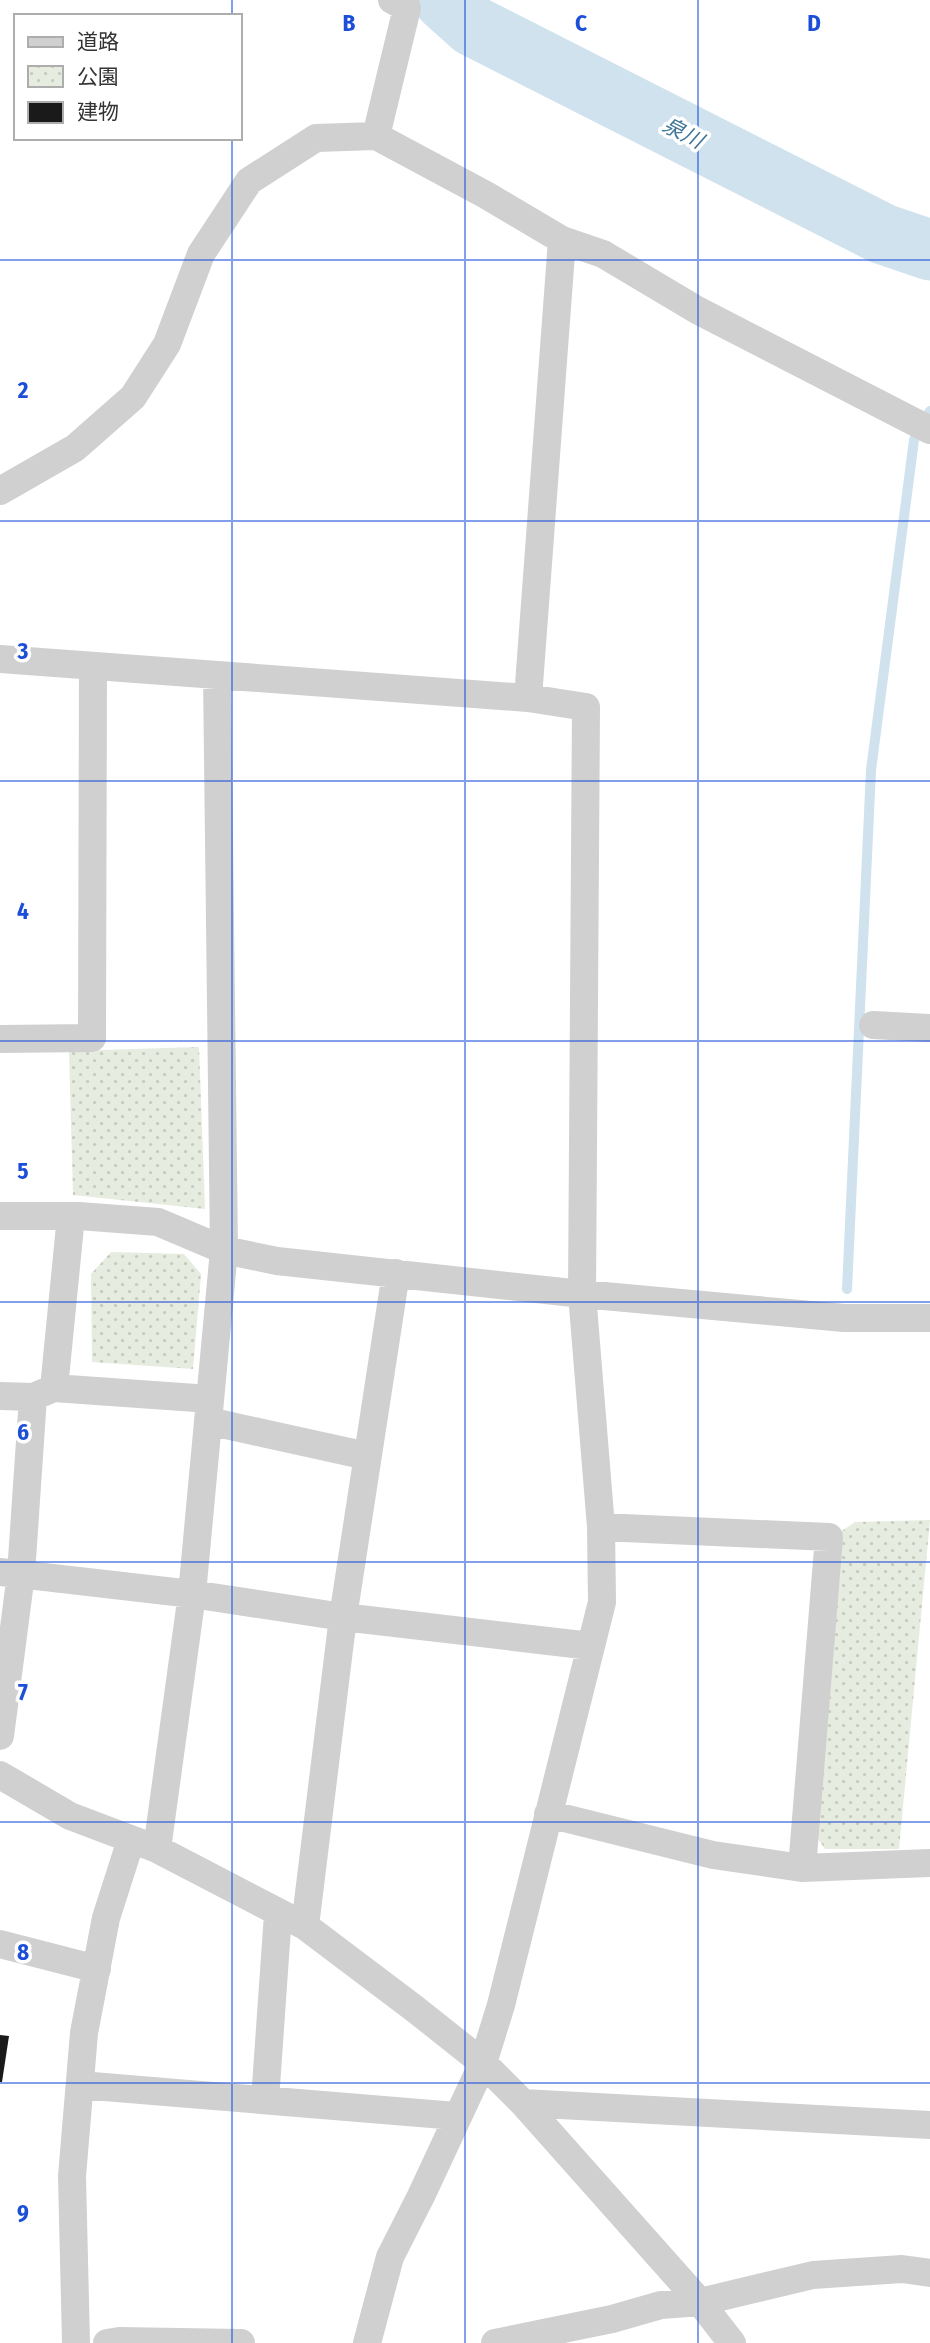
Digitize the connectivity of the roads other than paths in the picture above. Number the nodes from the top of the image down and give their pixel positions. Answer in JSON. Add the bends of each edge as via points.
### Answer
{"nodes":[{"id":1,"x":392,"y":0,"type":"edge"},
{"id":2,"x":376,"y":136,"type":"junction"},
{"id":3,"x":562,"y":240,"type":"junction"},
{"id":4,"x":923,"y":427,"type":"edge"},
{"id":5,"x":0,"y":491,"type":"edge"},
{"id":6,"x":0,"y":659,"type":"edge"},
{"id":7,"x":93,"y":666,"type":"junction"},
{"id":8,"x":217,"y":674,"type":"junction"},
{"id":9,"x":528,"y":698,"type":"junction"},
{"id":10,"x":873,"y":1025,"type":"dead end"},
{"id":11,"x":930,"y":1028,"type":"edge"},
{"id":12,"x":0,"y":1039,"type":"edge"},
{"id":13,"x":0,"y":1216,"type":"edge"},
{"id":14,"x":71,"y":1216,"type":"junction"},
{"id":15,"x":224,"y":1250,"type":"junction"},
{"id":16,"x":396,"y":1273,"type":"junction"},
{"id":17,"x":582,"y":1294,"type":"junction"},
{"id":18,"x":930,"y":1318,"type":"edge"},
{"id":19,"x":44,"y":1393,"type":"junction"},
{"id":20,"x":0,"y":1396,"type":"edge"},
{"id":21,"x":209,"y":1410,"type":"junction"},
{"id":22,"x":367,"y":1456,"type":"junction"},
{"id":23,"x":601,"y":1527,"type":"junction"},
{"id":24,"x":10,"y":1573,"type":"edge"},
{"id":25,"x":192,"y":1594,"type":"junction"},
{"id":26,"x":343,"y":1617,"type":"junction"},
{"id":27,"x":591,"y":1646,"type":"junction"},
{"id":28,"x":0,"y":1736,"type":"edge"},
{"id":29,"x":0,"y":1774,"type":"edge"},
{"id":30,"x":548,"y":1814,"type":"junction"},
{"id":31,"x":144,"y":1845,"type":"junction"},
{"id":32,"x":930,"y":1863,"type":"edge"},
{"id":33,"x":802,"y":1868,"type":"junction"},
{"id":34,"x":278,"y":1914,"type":"junction"},
{"id":35,"x":305,"y":1926,"type":"junction"},
{"id":36,"x":0,"y":1944,"type":"edge"},
{"id":37,"x":97,"y":1969,"type":"junction"},
{"id":38,"x":483,"y":2063,"type":"junction"},
{"id":39,"x":80,"y":2085,"type":"junction"},
{"id":40,"x":265,"y":2100,"type":"junction"},
{"id":41,"x":523,"y":2103,"type":"junction"},
{"id":42,"x":456,"y":2116,"type":"junction"},
{"id":43,"x":930,"y":2125,"type":"edge"},
{"id":44,"x":930,"y":2273,"type":"edge"},
{"id":45,"x":700,"y":2302,"type":"junction"},
{"id":46,"x":612,"y":2331,"type":"edge"},
{"id":47,"x":76,"y":2343,"type":"edge"},
{"id":48,"x":107,"y":2343,"type":"edge"},
{"id":49,"x":241,"y":2343,"type":"edge"},
{"id":50,"x":367,"y":2343,"type":"edge"},
{"id":51,"x":495,"y":2343,"type":"edge"},
{"id":52,"x":732,"y":2343,"type":"edge"}],
"edges":[{"from":1,"to":2,"type":"street","via":[[407,8]]},
{"from":2,"to":3,"type":"street"},
{"from":2,"to":5,"type":"street","via":[[316,138],[248,181],[201,254],[167,344],[133,397],[75,447]]},
{"from":3,"to":4,"type":"street","via":[[603,254],[697,310]]},
{"from":3,"to":9,"type":"street"},
{"from":6,"to":7,"type":"street"},
{"from":7,"to":8,"type":"street"},
{"from":7,"to":12,"type":"street","via":[[92,1038]]},
{"from":8,"to":9,"type":"street"},
{"from":8,"to":15,"type":"street"},
{"from":9,"to":17,"type":"street","via":[[586,707]]},
{"from":10,"to":11,"type":"street"},
{"from":13,"to":14,"type":"street"},
{"from":14,"to":15,"type":"street","via":[[158,1222]]},
{"from":14,"to":19,"type":"street"},
{"from":15,"to":16,"type":"street","via":[[277,1261]]},
{"from":15,"to":21,"type":"street"},
{"from":16,"to":17,"type":"street"},
{"from":16,"to":22,"type":"street"},
{"from":17,"to":18,"type":"street","via":[[844,1318]]},
{"from":17,"to":23,"type":"street"},
{"from":19,"to":20,"type":"street"},
{"from":19,"to":21,"type":"street"},
{"from":19,"to":24,"type":"street"},
{"from":21,"to":22,"type":"street"},
{"from":21,"to":25,"type":"street"},
{"from":22,"to":26,"type":"street"},
{"from":23,"to":27,"type":"street","via":[[602,1602]]},
{"from":23,"to":33,"type":"street","via":[[829,1537]]},
{"from":24,"to":25,"type":"street"},
{"from":24,"to":28,"type":"street"},
{"from":25,"to":26,"type":"street"},
{"from":25,"to":31,"type":"street"},
{"from":26,"to":27,"type":"street"},
{"from":26,"to":35,"type":"street"},
{"from":27,"to":30,"type":"street"},
{"from":29,"to":31,"type":"street","via":[[71,1816]]},
{"from":30,"to":33,"type":"street","via":[[713,1854]]},
{"from":30,"to":38,"type":"street"},
{"from":31,"to":34,"type":"street"},
{"from":31,"to":37,"type":"street","via":[[106,1918]]},
{"from":32,"to":33,"type":"street"},
{"from":34,"to":35,"type":"street"},
{"from":34,"to":40,"type":"street"},
{"from":35,"to":38,"type":"street"},
{"from":36,"to":37,"type":"street"},
{"from":37,"to":39,"type":"street","via":[[84,2033]]},
{"from":38,"to":41,"type":"street"},
{"from":38,"to":42,"type":"street"},
{"from":39,"to":40,"type":"street"},
{"from":39,"to":47,"type":"street","via":[[72,2176]]},
{"from":40,"to":42,"type":"street"},
{"from":41,"to":43,"type":"street"},
{"from":41,"to":45,"type":"street"},
{"from":42,"to":50,"type":"street","via":[[390,2257]]},
{"from":44,"to":45,"type":"street","via":[[902,2269],[813,2274]]},
{"from":45,"to":46,"type":"street","via":[[661,2305]]},
{"from":45,"to":52,"type":"street"},
{"from":46,"to":51,"type":"street"},
{"from":48,"to":49,"type":"street"}]}
